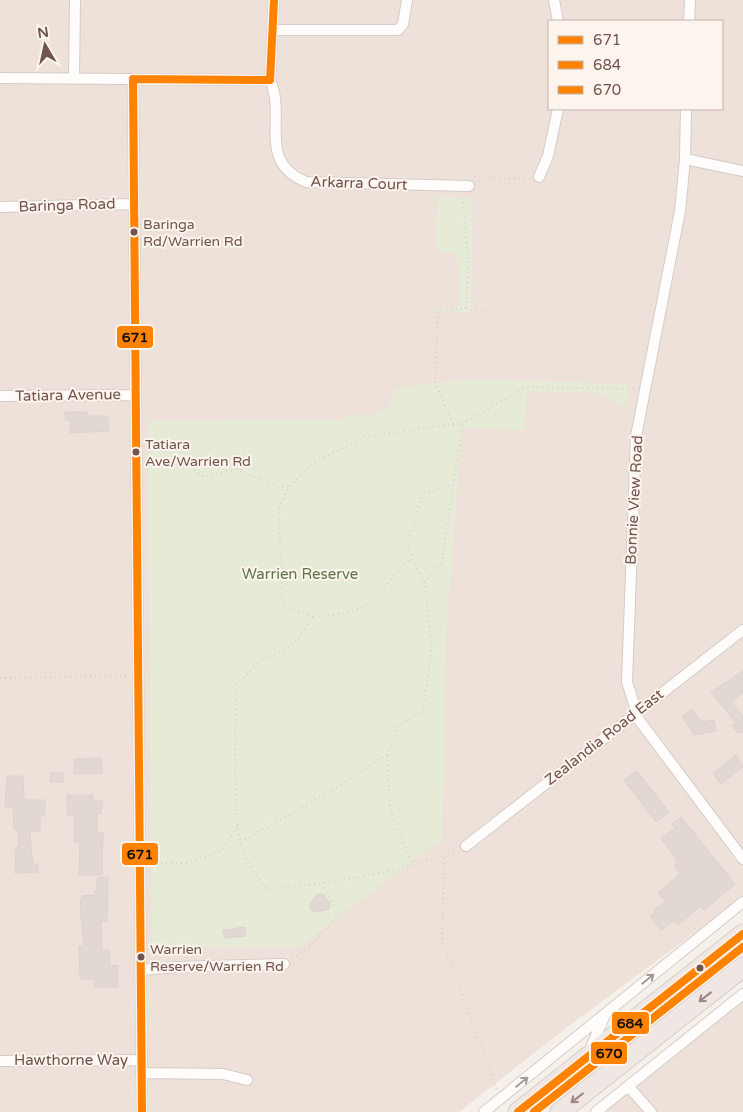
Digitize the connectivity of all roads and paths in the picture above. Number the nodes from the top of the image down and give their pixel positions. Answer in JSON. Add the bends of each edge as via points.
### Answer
{"nodes":[{"id":1,"x":75,"y":0,"type":"edge"},
{"id":2,"x":274,"y":0,"type":"edge"},
{"id":3,"x":407,"y":0,"type":"edge"},
{"id":4,"x":554,"y":0,"type":"edge"},
{"id":5,"x":690,"y":0,"type":"edge"},
{"id":6,"x":558,"y":20,"type":"edge"},
{"id":7,"x":689,"y":20,"type":"edge"},
{"id":8,"x":273,"y":30,"type":"junction"},
{"id":9,"x":0,"y":78,"type":"edge"},
{"id":10,"x":74,"y":78,"type":"junction"},
{"id":11,"x":133,"y":79,"type":"junction"},
{"id":12,"x":270,"y":80,"type":"junction"},
{"id":13,"x":558,"y":110,"type":"edge"},
{"id":14,"x":686,"y":110,"type":"edge"},
{"id":15,"x":685,"y":159,"type":"junction"},
{"id":16,"x":743,"y":171,"type":"edge"},
{"id":17,"x":539,"y":177,"type":"joint"},
{"id":18,"x":450,"y":185,"type":"junction"},
{"id":19,"x":469,"y":186,"type":"joint"},
{"id":20,"x":134,"y":204,"type":"junction"},
{"id":21,"x":0,"y":207,"type":"edge"},
{"id":22,"x":466,"y":308,"type":"junction"},
{"id":23,"x":495,"y":312,"type":"dead end"},
{"id":24,"x":645,"y":389,"type":"junction"},
{"id":25,"x":136,"y":395,"type":"junction"},
{"id":26,"x":0,"y":396,"type":"edge"},
{"id":27,"x":453,"y":424,"type":"junction"},
{"id":28,"x":462,"y":424,"type":"junction"},
{"id":29,"x":136,"y":437,"type":"junction"},
{"id":30,"x":453,"y":485,"type":"junction"},
{"id":31,"x":290,"y":486,"type":"junction"},
{"id":32,"x":412,"y":560,"type":"junction"},
{"id":33,"x":425,"y":583,"type":"junction"},
{"id":34,"x":313,"y":617,"type":"junction"},
{"id":35,"x":743,"y":630,"type":"edge"},
{"id":36,"x":139,"y":676,"type":"junction"},
{"id":37,"x":0,"y":678,"type":"edge"},
{"id":38,"x":636,"y":711,"type":"junction"},
{"id":39,"x":387,"y":754,"type":"junction"},
{"id":40,"x":238,"y":826,"type":"junction"},
{"id":41,"x":241,"y":842,"type":"junction"},
{"id":42,"x":466,"y":846,"type":"joint"},
{"id":43,"x":444,"y":856,"type":"junction"},
{"id":44,"x":743,"y":859,"type":"edge"},
{"id":45,"x":140,"y":863,"type":"junction"},
{"id":46,"x":413,"y":866,"type":"junction"},
{"id":47,"x":322,"y":885,"type":"junction"},
{"id":48,"x":743,"y":902,"type":"edge"},
{"id":49,"x":743,"y":934,"type":"edge"},
{"id":50,"x":284,"y":964,"type":"joint"},
{"id":51,"x":743,"y":967,"type":"edge"},
{"id":52,"x":141,"y":970,"type":"junction"},
{"id":53,"x":743,"y":994,"type":"edge"},
{"id":54,"x":604,"y":1015,"type":"junction"},
{"id":55,"x":588,"y":1056,"type":"junction"},
{"id":56,"x":142,"y":1060,"type":"junction"},
{"id":57,"x":0,"y":1061,"type":"edge"},
{"id":58,"x":142,"y":1073,"type":"junction"},
{"id":59,"x":247,"y":1080,"type":"dead end"},
{"id":60,"x":628,"y":1086,"type":"junction"},
{"id":61,"x":500,"y":1099,"type":"junction"},
{"id":62,"x":142,"y":1112,"type":"edge"},
{"id":63,"x":484,"y":1112,"type":"edge"},
{"id":64,"x":518,"y":1112,"type":"edge"},
{"id":65,"x":560,"y":1112,"type":"edge"},
{"id":66,"x":596,"y":1112,"type":"edge"},
{"id":67,"x":651,"y":1112,"type":"edge"}],
"edges":[{"from":1,"to":10,"type":"street"},
{"from":2,"to":8,"type":"street","name":"Arkarra Court"},
{"from":3,"to":8,"type":"street","via":[[403,24],[398,30]]},
{"from":4,"to":6,"type":"street"},
{"from":5,"to":7,"type":"street"},
{"from":8,"to":12,"type":"street","name":"Arkarra Court"},
{"from":9,"to":10,"type":"street"},
{"from":10,"to":11,"type":"street"},
{"from":11,"to":12,"type":"street"},
{"from":11,"to":20,"type":"street"},
{"from":12,"to":18,"type":"street","name":"Arkarra Court","via":[[276,97],[276,152],[298,179],[306,182]]},
{"from":13,"to":17,"type":"street","via":[[548,156]]},
{"from":14,"to":15,"type":"street","name":"Bonnie View Road"},
{"from":15,"to":16,"type":"street"},
{"from":15,"to":24,"type":"street","name":"Bonnie View Road","via":[[680,211]]},
{"from":17,"to":19,"type":"path","via":[[506,179],[477,175]]},
{"from":18,"to":19,"type":"street","name":"Arkarra Court"},
{"from":18,"to":22,"type":"path","via":[[451,196],[463,196],[468,264]]},
{"from":20,"to":21,"type":"street","name":"Baringa Road"},
{"from":20,"to":25,"type":"street"},
{"from":22,"to":23,"type":"path","via":[[473,312]]},
{"from":22,"to":27,"type":"path","via":[[438,310],[434,382]]},
{"from":24,"to":28,"type":"path","via":[[528,388]]},
{"from":24,"to":38,"type":"street","name":"Bonnie View Road","via":[[636,436],[627,682]]},
{"from":25,"to":26,"type":"street","name":"Tatiara Avenue"},
{"from":25,"to":29,"type":"street"},
{"from":27,"to":28,"type":"path"},
{"from":27,"to":31,"type":"path","via":[[365,437],[318,460]]},
{"from":28,"to":30,"type":"path"},
{"from":29,"to":31,"type":"path","via":[[172,453],[204,478],[237,469],[277,486]]},
{"from":29,"to":36,"type":"street"},
{"from":30,"to":32,"type":"path","via":[[423,494],[408,541]]},
{"from":30,"to":33,"type":"path","via":[[442,562]]},
{"from":31,"to":34,"type":"path","via":[[279,508],[282,605]]},
{"from":32,"to":33,"type":"path"},
{"from":32,"to":34,"type":"path","via":[[403,564],[370,602],[342,614]]},
{"from":33,"to":39,"type":"path","via":[[432,648],[422,710],[397,727]]},
{"from":34,"to":40,"type":"path","via":[[293,646],[261,660],[237,684],[233,750]]},
{"from":35,"to":38,"type":"street","name":"Zealandia Road East"},
{"from":36,"to":37,"type":"path"},
{"from":36,"to":45,"type":"street"},
{"from":38,"to":42,"type":"street","name":"Zealandia Road East"},
{"from":38,"to":44,"type":"street","name":"Bonnie View Road","via":[[639,720]]},
{"from":39,"to":41,"type":"path","via":[[336,788]]},
{"from":39,"to":46,"type":"path","via":[[390,809]]},
{"from":40,"to":41,"type":"path"},
{"from":40,"to":45,"type":"path","via":[[222,850],[187,864]]},
{"from":41,"to":47,"type":"path","via":[[252,871],[267,889]]},
{"from":42,"to":43,"type":"path"},
{"from":43,"to":46,"type":"path"},
{"from":43,"to":61,"type":"path","via":[[442,940]]},
{"from":45,"to":52,"type":"street"},
{"from":46,"to":47,"type":"path"},
{"from":47,"to":50,"type":"path","via":[[339,914],[309,947]]},
{"from":54,"to":48,"type":"street","one_way":true},
{"from":49,"to":55,"type":"highway"},
{"from":50,"to":52,"type":"street"},
{"from":51,"to":65,"type":"highway","one_way":true},
{"from":52,"to":56,"type":"street"},
{"from":53,"to":60,"type":"street"},
{"from":54,"to":55,"type":"street"},
{"from":61,"to":54,"type":"street","one_way":true},
{"from":55,"to":64,"type":"highway"},
{"from":56,"to":57,"type":"street","name":"Hawthorne Way"},
{"from":56,"to":58,"type":"street"},
{"from":58,"to":59,"type":"street","via":[[224,1074]]},
{"from":58,"to":62,"type":"street"},
{"from":60,"to":66,"type":"street"},
{"from":60,"to":67,"type":"street"},
{"from":61,"to":63,"type":"street"}]}
